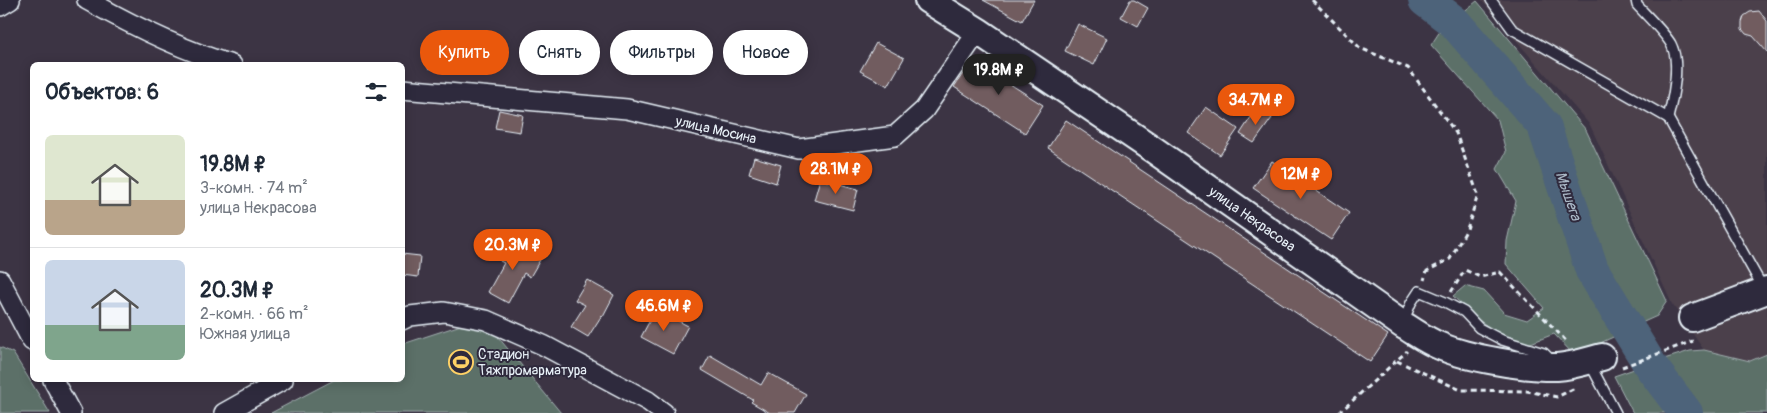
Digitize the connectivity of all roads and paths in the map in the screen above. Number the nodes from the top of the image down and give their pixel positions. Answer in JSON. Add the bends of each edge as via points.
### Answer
{"nodes":[{"id":1,"x":10,"y":0,"type":"edge"},
{"id":2,"x":87,"y":0,"type":"edge"},
{"id":3,"x":928,"y":0,"type":"edge"},
{"id":4,"x":1312,"y":0,"type":"edge"},
{"id":5,"x":1491,"y":0,"type":"edge"},
{"id":6,"x":1636,"y":0,"type":"edge"},
{"id":7,"x":0,"y":6,"type":"edge"},
{"id":8,"x":978,"y":30,"type":"junction"},
{"id":9,"x":221,"y":62,"type":"edge"},
{"id":10,"x":405,"y":89,"type":"edge"},
{"id":11,"x":1668,"y":118,"type":"junction"},
{"id":12,"x":0,"y":280,"type":"edge"},
{"id":13,"x":1766,"y":290,"type":"edge"},
{"id":14,"x":1419,"y":292,"type":"junction"},
{"id":15,"x":1445,"y":302,"type":"junction"},
{"id":16,"x":405,"y":318,"type":"edge"},
{"id":17,"x":1696,"y":328,"type":"joint"},
{"id":18,"x":1413,"y":330,"type":"junction"},
{"id":19,"x":30,"y":337,"type":"edge"},
{"id":20,"x":1397,"y":361,"type":"junction"},
{"id":21,"x":1599,"y":362,"type":"junction"},
{"id":22,"x":1559,"y":367,"type":"junction"},
{"id":23,"x":54,"y":382,"type":"edge"},
{"id":24,"x":279,"y":382,"type":"edge"},
{"id":25,"x":1461,"y":390,"type":"dead end"},
{"id":26,"x":70,"y":413,"type":"edge"},
{"id":27,"x":224,"y":413,"type":"edge"},
{"id":28,"x":664,"y":413,"type":"edge"},
{"id":29,"x":1339,"y":413,"type":"edge"},
{"id":30,"x":1616,"y":413,"type":"edge"}],
"edges":[{"from":1,"to":7,"type":"street"},
{"from":2,"to":9,"type":"street","via":[[138,28]]},
{"from":3,"to":8,"type":"main road","name":"улица Некрасова"},
{"from":4,"to":14,"type":"path","via":[[1360,48],[1408,68],[1456,133],[1478,194],[1467,229],[1450,259],[1427,271]]},
{"from":5,"to":11,"type":"lane","via":[[1512,29]]},
{"from":6,"to":11,"type":"lane","via":[[1671,44],[1676,67]]},
{"from":8,"to":10,"type":"street","name":"улица Мосина","via":[[924,110],[895,136],[799,149],[627,109]]},
{"from":8,"to":18,"type":"main road","name":"улица Некрасова"},
{"from":11,"to":13,"type":"lane"},
{"from":12,"to":19,"type":"street"},
{"from":13,"to":17,"type":"main road"},
{"from":14,"to":15,"type":"lane"},
{"from":14,"to":18,"type":"lane","via":[[1411,303]]},
{"from":15,"to":21,"type":"path","via":[[1465,270],[1480,277],[1500,272]]},
{"from":15,"to":22,"type":"lane","via":[[1464,312],[1479,328],[1502,340],[1544,353]]},
{"from":16,"to":28,"type":"street","via":[[444,312],[486,320],[543,345],[648,401]]},
{"from":17,"to":21,"type":"path"},
{"from":18,"to":20,"type":"path"},
{"from":18,"to":22,"type":"main road","name":"улица Некрасова","via":[[1440,346],[1470,355],[1515,364]]},
{"from":20,"to":25,"type":"path"},
{"from":20,"to":29,"type":"path"},
{"from":21,"to":22,"type":"main road","name":"улица Некрасова"},
{"from":21,"to":30,"type":"lane"},
{"from":23,"to":26,"type":"street"},
{"from":24,"to":27,"type":"street"}]}
